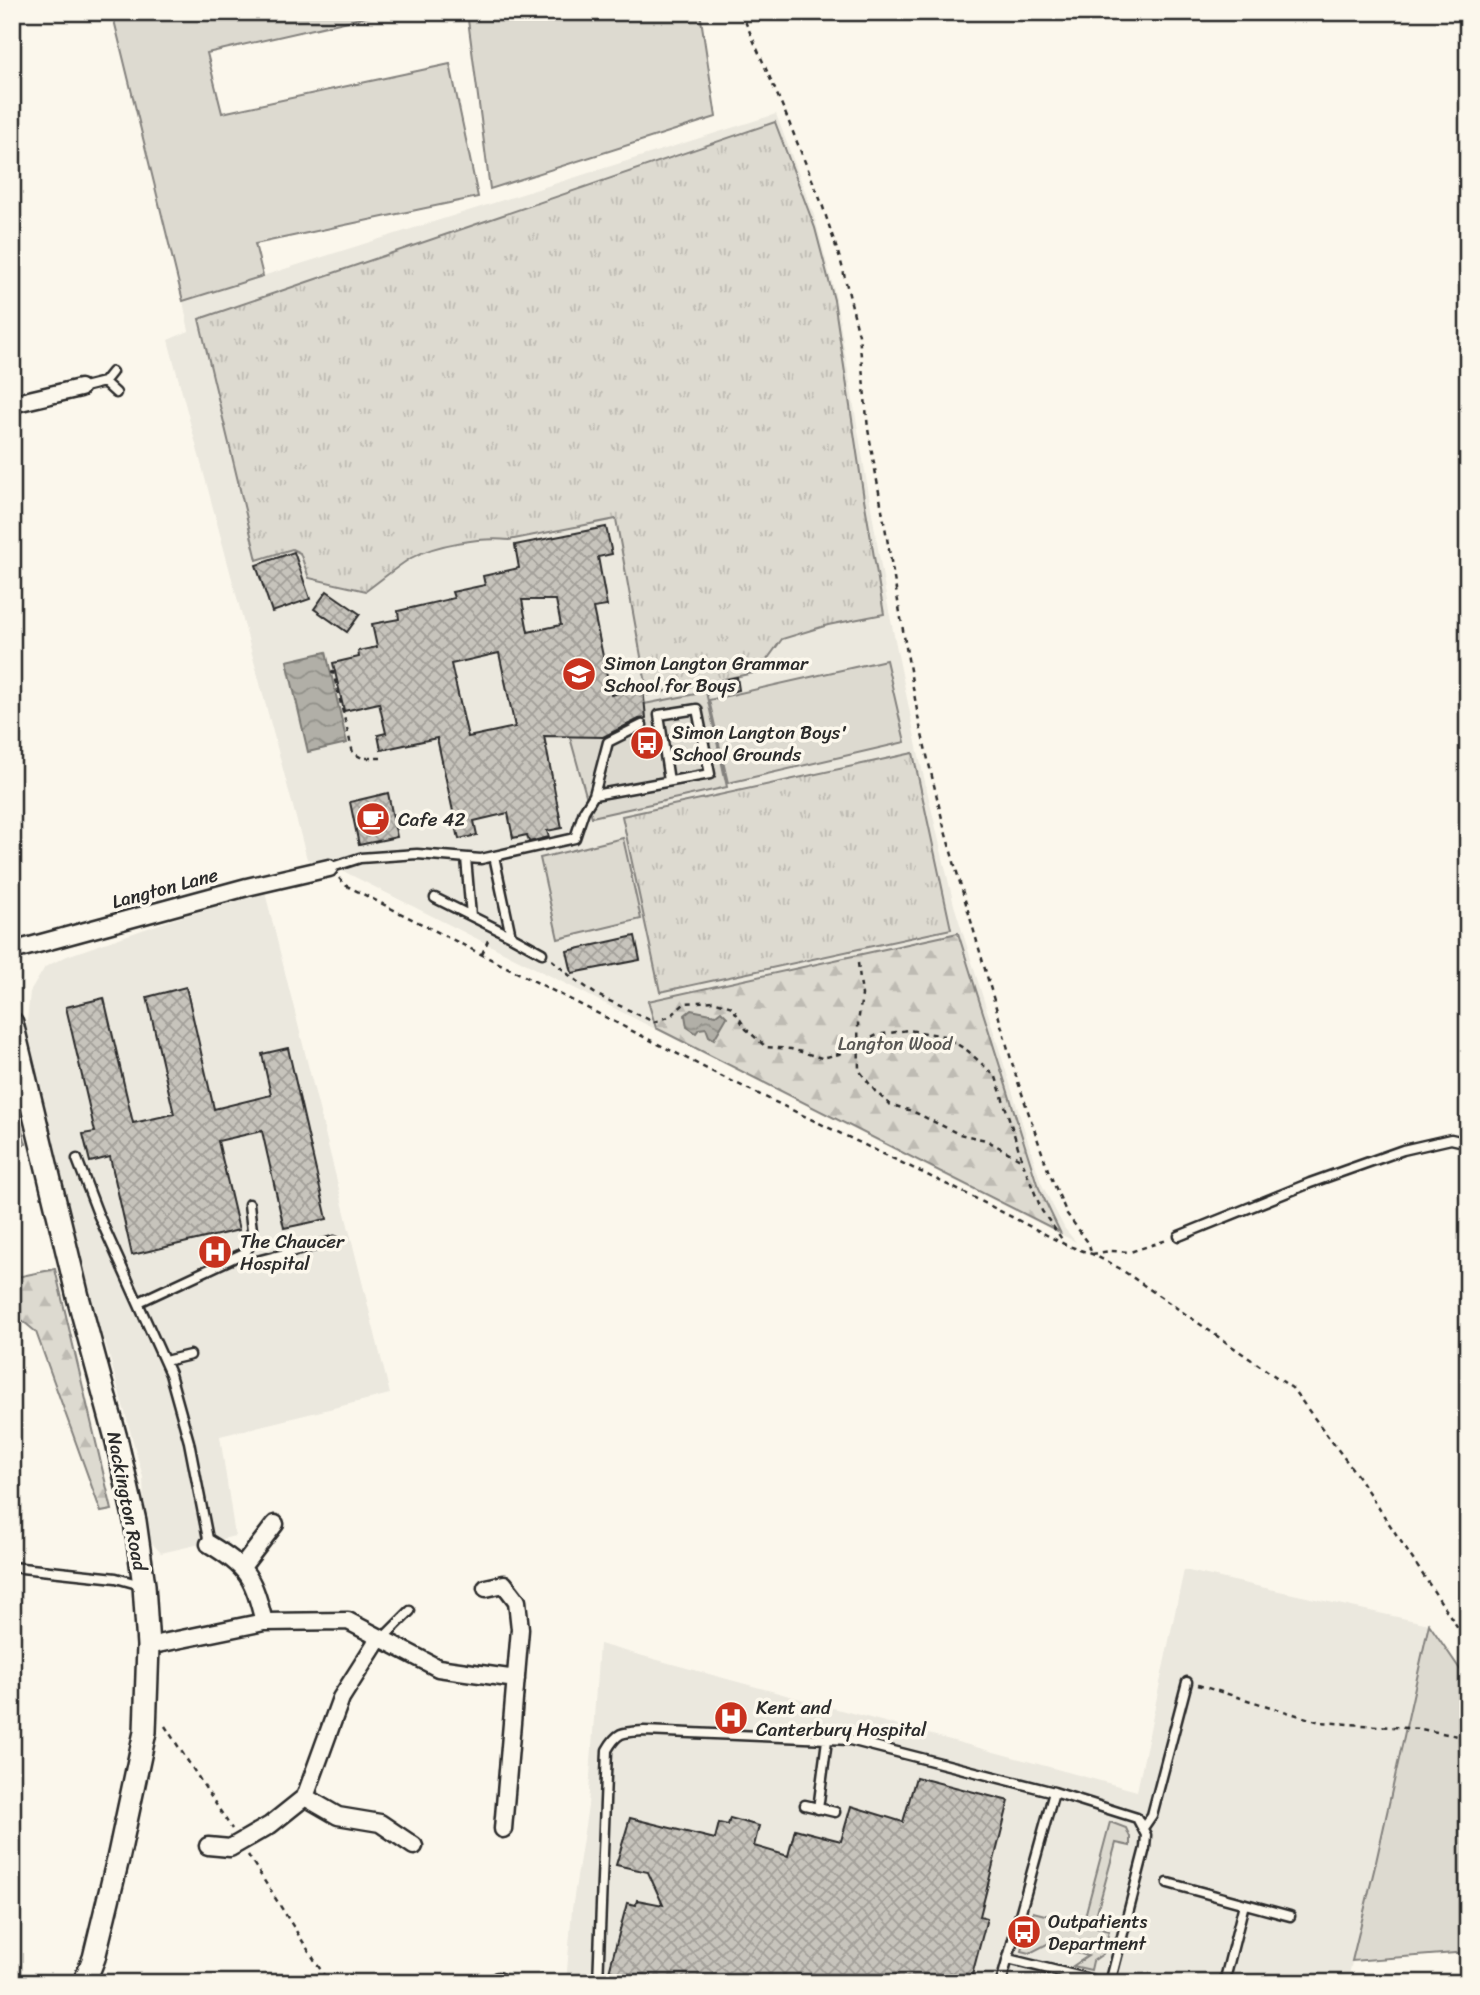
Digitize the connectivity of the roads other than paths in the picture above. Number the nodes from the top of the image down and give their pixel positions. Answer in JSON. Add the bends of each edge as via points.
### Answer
{"nodes":[{"id":1,"x":112,"y":372,"type":"dead end"},
{"id":2,"x":104,"y":382,"type":"junction"},
{"id":3,"x":80,"y":387,"type":"joint"},
{"id":4,"x":116,"y":393,"type":"dead end"},
{"id":5,"x":12,"y":404,"type":"edge"},
{"id":6,"x":642,"y":725,"type":"dead end"},
{"id":7,"x":669,"y":781,"type":"junction"},
{"id":8,"x":594,"y":795,"type":"junction"},
{"id":9,"x":494,"y":856,"type":"junction"},
{"id":10,"x":466,"y":858,"type":"junction"},
{"id":11,"x":329,"y":868,"type":"joint"},
{"id":12,"x":435,"y":898,"type":"dead end"},
{"id":13,"x":471,"y":916,"type":"junction"},
{"id":14,"x":511,"y":936,"type":"junction"},
{"id":15,"x":12,"y":951,"type":"edge"},
{"id":16,"x":542,"y":953,"type":"road end"},
{"id":17,"x":12,"y":1023,"type":"edge"},
{"id":18,"x":1468,"y":1143,"type":"edge"},
{"id":19,"x":77,"y":1159,"type":"dead end"},
{"id":20,"x":249,"y":1204,"type":"dead end"},
{"id":21,"x":1179,"y":1236,"type":"road end"},
{"id":22,"x":334,"y":1241,"type":"dead end"},
{"id":23,"x":246,"y":1252,"type":"junction"},
{"id":24,"x":139,"y":1302,"type":"junction"},
{"id":25,"x":190,"y":1355,"type":"dead end"},
{"id":26,"x":165,"y":1361,"type":"junction"},
{"id":27,"x":275,"y":1524,"type":"dead end"},
{"id":28,"x":209,"y":1544,"type":"joint"},
{"id":29,"x":12,"y":1567,"type":"edge"},
{"id":30,"x":243,"y":1567,"type":"junction"},
{"id":31,"x":144,"y":1585,"type":"junction"},
{"id":32,"x":486,"y":1588,"type":"dead end"},
{"id":33,"x":410,"y":1611,"type":"dead end"},
{"id":34,"x":264,"y":1622,"type":"junction"},
{"id":35,"x":380,"y":1639,"type":"junction"},
{"id":36,"x":148,"y":1646,"type":"junction"},
{"id":37,"x":516,"y":1679,"type":"junction"},
{"id":38,"x":1187,"y":1682,"type":"road end"},
{"id":39,"x":827,"y":1740,"type":"junction"},
{"id":40,"x":1054,"y":1792,"type":"junction"},
{"id":41,"x":306,"y":1797,"type":"junction"},
{"id":42,"x":805,"y":1805,"type":"dead end"},
{"id":43,"x":818,"y":1809,"type":"junction"},
{"id":44,"x":835,"y":1812,"type":"dead end"},
{"id":45,"x":1143,"y":1828,"type":"junction"},
{"id":46,"x":503,"y":1829,"type":"dead end"},
{"id":47,"x":208,"y":1846,"type":"dead end"},
{"id":48,"x":414,"y":1846,"type":"dead end"},
{"id":49,"x":1168,"y":1883,"type":"dead end"},
{"id":50,"x":1244,"y":1904,"type":"junction"},
{"id":51,"x":1290,"y":1916,"type":"dead end"},
{"id":52,"x":1008,"y":1959,"type":"junction"},
{"id":53,"x":84,"y":1983,"type":"edge"},
{"id":54,"x":598,"y":1983,"type":"edge"},
{"id":55,"x":1001,"y":1983,"type":"edge"},
{"id":56,"x":1108,"y":1983,"type":"edge"},
{"id":57,"x":1224,"y":1983,"type":"edge"}],
"edges":[{"from":1,"to":2,"type":"lane"},
{"from":2,"to":3,"type":"lane"},
{"from":2,"to":4,"type":"lane"},
{"from":3,"to":5,"type":"street"},
{"from":6,"to":8,"type":"lane","via":[[608,742]]},
{"from":7,"to":7,"type":"lane","via":[[659,715],[697,709],[710,774]]},
{"from":7,"to":8,"type":"lane"},
{"from":8,"to":9,"type":"lane","via":[[575,838]]},
{"from":9,"to":10,"type":"lane"},
{"from":9,"to":14,"type":"lane"},
{"from":10,"to":11,"type":"lane","via":[[417,854],[360,858]]},
{"from":10,"to":13,"type":"lane"},
{"from":11,"to":15,"type":"street","name":"Langton Lane"},
{"from":12,"to":13,"type":"lane"},
{"from":13,"to":14,"type":"lane"},
{"from":14,"to":16,"type":"lane"},
{"from":17,"to":31,"type":"main road","name":"Nackington Road","via":[[117,1442]]},
{"from":18,"to":21,"type":"lane","via":[[1451,1139],[1403,1150]]},
{"from":19,"to":24,"type":"lane"},
{"from":20,"to":23,"type":"lane","via":[[253,1240]]},
{"from":22,"to":23,"type":"lane","via":[[256,1265]]},
{"from":23,"to":24,"type":"lane"},
{"from":24,"to":26,"type":"lane"},
{"from":25,"to":26,"type":"lane"},
{"from":26,"to":28,"type":"lane","via":[[189,1442]]},
{"from":27,"to":30,"type":"street"},
{"from":28,"to":30,"type":"street"},
{"from":29,"to":31,"type":"lane"},
{"from":30,"to":34,"type":"street","via":[[255,1587]]},
{"from":31,"to":36,"type":"main road","name":"Nackington Road"},
{"from":32,"to":37,"type":"street","via":[[504,1584],[517,1601]]},
{"from":33,"to":35,"type":"lane"},
{"from":34,"to":35,"type":"street","via":[[348,1621]]},
{"from":34,"to":36,"type":"street"},
{"from":35,"to":37,"type":"street","via":[[438,1668]]},
{"from":35,"to":41,"type":"street","via":[[341,1698]]},
{"from":36,"to":53,"type":"main road","name":"Nackington Road","via":[[145,1732],[118,1859]]},
{"from":37,"to":46,"type":"street"},
{"from":38,"to":45,"type":"lane","via":[[1152,1815]]},
{"from":39,"to":40,"type":"lane","via":[[850,1740]]},
{"from":39,"to":43,"type":"lane"},
{"from":39,"to":54,"type":"lane","via":[[644,1731],[615,1737],[607,1750]]},
{"from":40,"to":45,"type":"lane","via":[[1128,1814]]},
{"from":40,"to":52,"type":"lane"},
{"from":41,"to":47,"type":"street","via":[[230,1848]]},
{"from":41,"to":48,"type":"street","via":[[338,1816],[380,1823]]},
{"from":42,"to":43,"type":"lane"},
{"from":43,"to":44,"type":"lane"},
{"from":45,"to":56,"type":"lane","via":[[1145,1848]]},
{"from":49,"to":50,"type":"lane"},
{"from":50,"to":51,"type":"lane"},
{"from":50,"to":57,"type":"lane"},
{"from":52,"to":55,"type":"lane"},
{"from":52,"to":56,"type":"lane"}]}
